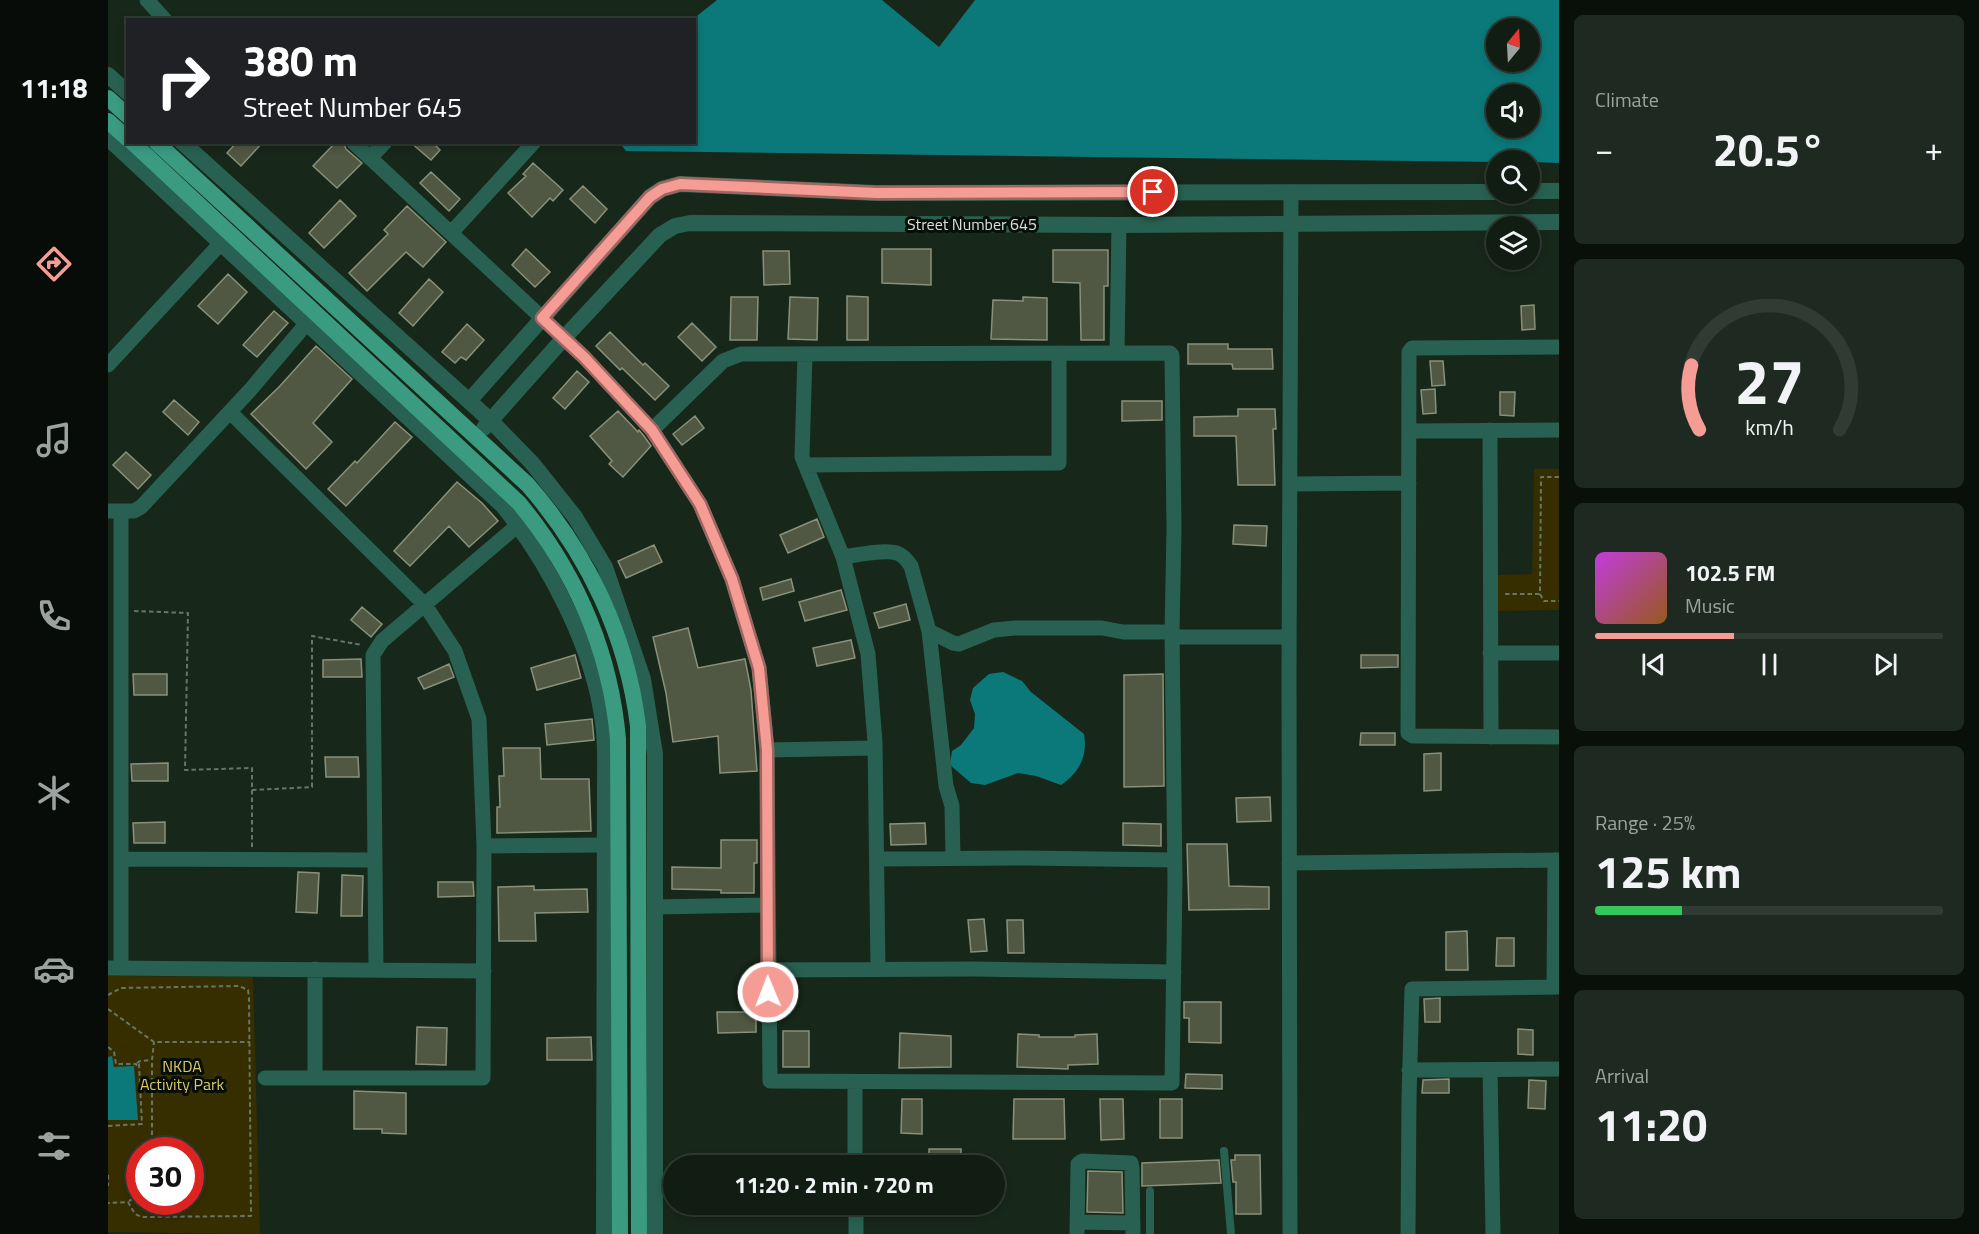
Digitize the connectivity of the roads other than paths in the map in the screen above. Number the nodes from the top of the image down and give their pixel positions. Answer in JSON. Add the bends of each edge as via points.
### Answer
{"nodes":[{"id":1,"x":147,"y":0,"type":"edge"},
{"id":2,"x":163,"y":18,"type":"edge"},
{"id":3,"x":108,"y":75,"type":"edge"},
{"id":4,"x":126,"y":91,"type":"edge"},
{"id":5,"x":108,"y":98,"type":"edge"},
{"id":6,"x":126,"y":114,"type":"edge"},
{"id":7,"x":108,"y":121,"type":"edge"},
{"id":8,"x":126,"y":137,"type":"edge"},
{"id":9,"x":108,"y":138,"type":"edge"},
{"id":10,"x":134,"y":144,"type":"edge"},
{"id":11,"x":158,"y":144,"type":"edge"},
{"id":12,"x":184,"y":144,"type":"edge"},
{"id":13,"x":355,"y":144,"type":"edge"},
{"id":14,"x":383,"y":144,"type":"edge"},
{"id":15,"x":532,"y":144,"type":"edge"},
{"id":16,"x":370,"y":158,"type":"junction"},
{"id":17,"x":1559,"y":191,"type":"edge"},
{"id":18,"x":1291,"y":192,"type":"junction"},
{"id":19,"x":1486,"y":192,"type":"edge"},
{"id":20,"x":1540,"y":192,"type":"edge"},
{"id":21,"x":1559,"y":222,"type":"edge"},
{"id":22,"x":1290,"y":224,"type":"junction"},
{"id":23,"x":1119,"y":225,"type":"junction"},
{"id":24,"x":451,"y":233,"type":"junction"},
{"id":25,"x":221,"y":243,"type":"junction"},
{"id":26,"x":307,"y":323,"type":"junction"},
{"id":27,"x":552,"y":327,"type":"junction"},
{"id":28,"x":1559,"y":347,"type":"edge"},
{"id":29,"x":1059,"y":353,"type":"junction"},
{"id":30,"x":1117,"y":353,"type":"junction"},
{"id":31,"x":805,"y":354,"type":"junction"},
{"id":32,"x":108,"y":365,"type":"edge"},
{"id":33,"x":469,"y":401,"type":"junction"},
{"id":34,"x":230,"y":412,"type":"junction"},
{"id":35,"x":491,"y":421,"type":"junction"},
{"id":36,"x":652,"y":430,"type":"junction"},
{"id":37,"x":1409,"y":430,"type":"junction"},
{"id":38,"x":1490,"y":430,"type":"junction"},
{"id":39,"x":1559,"y":430,"type":"edge"},
{"id":40,"x":476,"y":437,"type":"junction"},
{"id":41,"x":805,"y":465,"type":"junction"},
{"id":42,"x":1408,"y":483,"type":"junction"},
{"id":43,"x":1290,"y":484,"type":"junction"},
{"id":44,"x":115,"y":511,"type":"edge"},
{"id":45,"x":518,"y":525,"type":"junction"},
{"id":46,"x":843,"y":556,"type":"junction"},
{"id":47,"x":425,"y":605,"type":"junction"},
{"id":48,"x":929,"y":631,"type":"junction"},
{"id":49,"x":1172,"y":634,"type":"junction"},
{"id":50,"x":1289,"y":637,"type":"junction"},
{"id":51,"x":1490,"y":653,"type":"junction"},
{"id":52,"x":1559,"y":653,"type":"edge"},
{"id":53,"x":1491,"y":737,"type":"junction"},
{"id":54,"x":1559,"y":737,"type":"edge"},
{"id":55,"x":875,"y":748,"type":"junction"},
{"id":56,"x":767,"y":750,"type":"junction"},
{"id":57,"x":605,"y":845,"type":"junction"},
{"id":58,"x":484,"y":846,"type":"junction"},
{"id":59,"x":953,"y":858,"type":"junction"},
{"id":60,"x":122,"y":859,"type":"junction"},
{"id":61,"x":878,"y":859,"type":"junction"},
{"id":62,"x":375,"y":860,"type":"junction"},
{"id":63,"x":1175,"y":860,"type":"junction"},
{"id":64,"x":1557,"y":860,"type":"edge"},
{"id":65,"x":1289,"y":862,"type":"junction"},
{"id":66,"x":768,"y":905,"type":"junction"},
{"id":67,"x":655,"y":907,"type":"junction"},
{"id":68,"x":115,"y":968,"type":"edge"},
{"id":69,"x":315,"y":969,"type":"junction"},
{"id":70,"x":878,"y":969,"type":"junction"},
{"id":71,"x":376,"y":970,"type":"junction"},
{"id":72,"x":768,"y":970,"type":"junction"},
{"id":73,"x":484,"y":971,"type":"junction"},
{"id":74,"x":1173,"y":972,"type":"junction"},
{"id":75,"x":1557,"y":987,"type":"edge"},
{"id":76,"x":1559,"y":1069,"type":"edge"},
{"id":77,"x":1409,"y":1070,"type":"junction"},
{"id":78,"x":1490,"y":1070,"type":"junction"},
{"id":79,"x":265,"y":1078,"type":"dead end"},
{"id":80,"x":315,"y":1078,"type":"junction"},
{"id":81,"x":855,"y":1082,"type":"junction"},
{"id":82,"x":1224,"y":1151,"type":"dead end"},
{"id":83,"x":855,"y":1155,"type":"edge"},
{"id":84,"x":1150,"y":1191,"type":"dead end"},
{"id":85,"x":856,"y":1215,"type":"edge"},
{"id":86,"x":1077,"y":1228,"type":"edge"},
{"id":87,"x":1133,"y":1229,"type":"edge"},
{"id":88,"x":604,"y":1234,"type":"edge"},
{"id":89,"x":620,"y":1234,"type":"edge"},
{"id":90,"x":639,"y":1234,"type":"edge"},
{"id":91,"x":655,"y":1234,"type":"edge"},
{"id":92,"x":856,"y":1234,"type":"edge"},
{"id":93,"x":1150,"y":1234,"type":"edge"},
{"id":94,"x":1231,"y":1234,"type":"edge"},
{"id":95,"x":1290,"y":1234,"type":"edge"},
{"id":96,"x":1408,"y":1234,"type":"edge"},
{"id":97,"x":1493,"y":1234,"type":"edge"}],
"edges":[{"from":1,"to":2,"type":"street"},
{"from":3,"to":4,"type":"street"},
{"from":5,"to":6,"type":"main road"},
{"from":7,"to":8,"type":"main road"},
{"from":9,"to":25,"type":"street"},
{"from":10,"to":89,"type":"main road","via":[[519,503],[548,541],[584,605],[607,674],[618,739]]},
{"from":11,"to":40,"type":"main road"},
{"from":12,"to":33,"type":"street"},
{"from":13,"to":16,"type":"street"},
{"from":14,"to":16,"type":"street"},
{"from":15,"to":24,"type":"street"},
{"from":16,"to":24,"type":"street"},
{"from":17,"to":20,"type":"street"},
{"from":18,"to":19,"type":"street","name":"Street Number 645"},
{"from":18,"to":22,"type":"street"},
{"from":18,"to":27,"type":"street","name":"Street Number 645","via":[[876,193],[680,184],[650,197]]},
{"from":21,"to":22,"type":"street","name":"Street Number 645"},
{"from":22,"to":23,"type":"street","name":"Street Number 645"},
{"from":22,"to":43,"type":"street"},
{"from":23,"to":27,"type":"street","name":"Street Number 645","via":[[690,223],[660,235]]},
{"from":23,"to":30,"type":"street"},
{"from":24,"to":27,"type":"street"},
{"from":25,"to":26,"type":"street"},
{"from":25,"to":32,"type":"street"},
{"from":26,"to":34,"type":"street"},
{"from":26,"to":45,"type":"street","via":[[503,506]]},
{"from":27,"to":33,"type":"street","name":"Street Number 645"},
{"from":27,"to":35,"type":"street","name":"Street Number 645"},
{"from":27,"to":36,"type":"street"},
{"from":28,"to":37,"type":"street","via":[[1410,349]]},
{"from":29,"to":30,"type":"street"},
{"from":29,"to":31,"type":"street"},
{"from":29,"to":41,"type":"street","via":[[1059,463]]},
{"from":30,"to":49,"type":"street","via":[[1167,352],[1172,356]]},
{"from":31,"to":36,"type":"street","via":[[732,356]]},
{"from":31,"to":41,"type":"street"},
{"from":33,"to":35,"type":"street"},
{"from":34,"to":44,"type":"street","via":[[141,507]]},
{"from":34,"to":47,"type":"street"},
{"from":35,"to":40,"type":"street","name":"Street Number 645"},
{"from":35,"to":67,"type":"street","via":[[575,517],[605,567],[622,616],[643,679],[655,754]]},
{"from":36,"to":56,"type":"street","via":[[700,504],[732,579],[759,668]]},
{"from":37,"to":38,"type":"street"},
{"from":37,"to":42,"type":"street"},
{"from":38,"to":39,"type":"street"},
{"from":38,"to":51,"type":"street"},
{"from":40,"to":90,"type":"main road","via":[[528,485],[574,546],[599,591],[632,684],[638,726]]},
{"from":41,"to":46,"type":"street"},
{"from":42,"to":43,"type":"street"},
{"from":42,"to":53,"type":"street","via":[[1408,733]]},
{"from":43,"to":50,"type":"street"},
{"from":44,"to":60,"type":"street","via":[[122,610]]},
{"from":45,"to":47,"type":"street"},
{"from":45,"to":57,"type":"street","via":[[565,604],[597,692],[603,723]]},
{"from":46,"to":48,"type":"street","via":[[887,552],[905,558],[911,566]]},
{"from":46,"to":55,"type":"street","via":[[868,654]]},
{"from":47,"to":58,"type":"street","via":[[455,651],[479,719]]},
{"from":47,"to":62,"type":"street","via":[[382,641],[373,655]]},
{"from":48,"to":49,"type":"street","via":[[959,644],[994,630],[1015,628],[1102,628]]},
{"from":48,"to":59,"type":"street","via":[[946,786],[952,807]]},
{"from":49,"to":50,"type":"street"},
{"from":49,"to":63,"type":"street"},
{"from":50,"to":65,"type":"street"},
{"from":51,"to":52,"type":"street"},
{"from":51,"to":53,"type":"street"},
{"from":53,"to":54,"type":"street"},
{"from":55,"to":56,"type":"street"},
{"from":55,"to":61,"type":"street"},
{"from":56,"to":66,"type":"street"},
{"from":57,"to":58,"type":"street"},
{"from":57,"to":88,"type":"street"},
{"from":58,"to":73,"type":"street"},
{"from":59,"to":61,"type":"street"},
{"from":59,"to":63,"type":"street"},
{"from":60,"to":62,"type":"street"},
{"from":60,"to":68,"type":"street"},
{"from":61,"to":70,"type":"street"},
{"from":62,"to":71,"type":"street"},
{"from":63,"to":74,"type":"street"},
{"from":64,"to":65,"type":"street"},
{"from":64,"to":75,"type":"street"},
{"from":65,"to":95,"type":"street"},
{"from":66,"to":67,"type":"street"},
{"from":66,"to":72,"type":"street"},
{"from":67,"to":91,"type":"street"},
{"from":68,"to":69,"type":"street"},
{"from":69,"to":71,"type":"street"},
{"from":69,"to":80,"type":"street"},
{"from":70,"to":72,"type":"street"},
{"from":70,"to":74,"type":"street"},
{"from":71,"to":73,"type":"street"},
{"from":72,"to":81,"type":"street","via":[[770,1081]]},
{"from":73,"to":80,"type":"street","via":[[483,1078]]},
{"from":74,"to":81,"type":"street","via":[[1171,1083]]},
{"from":75,"to":77,"type":"street","via":[[1412,989]]},
{"from":76,"to":78,"type":"street"},
{"from":77,"to":78,"type":"street"},
{"from":77,"to":96,"type":"street"},
{"from":78,"to":97,"type":"street"},
{"from":79,"to":80,"type":"street"},
{"from":81,"to":83,"type":"street"},
{"from":82,"to":94,"type":"lane"},
{"from":84,"to":93,"type":"lane"},
{"from":85,"to":92,"type":"street"},
{"from":86,"to":87,"type":"street"},
{"from":86,"to":87,"type":"street","via":[[1078,1164],[1082,1161],[1131,1163]]}]}
